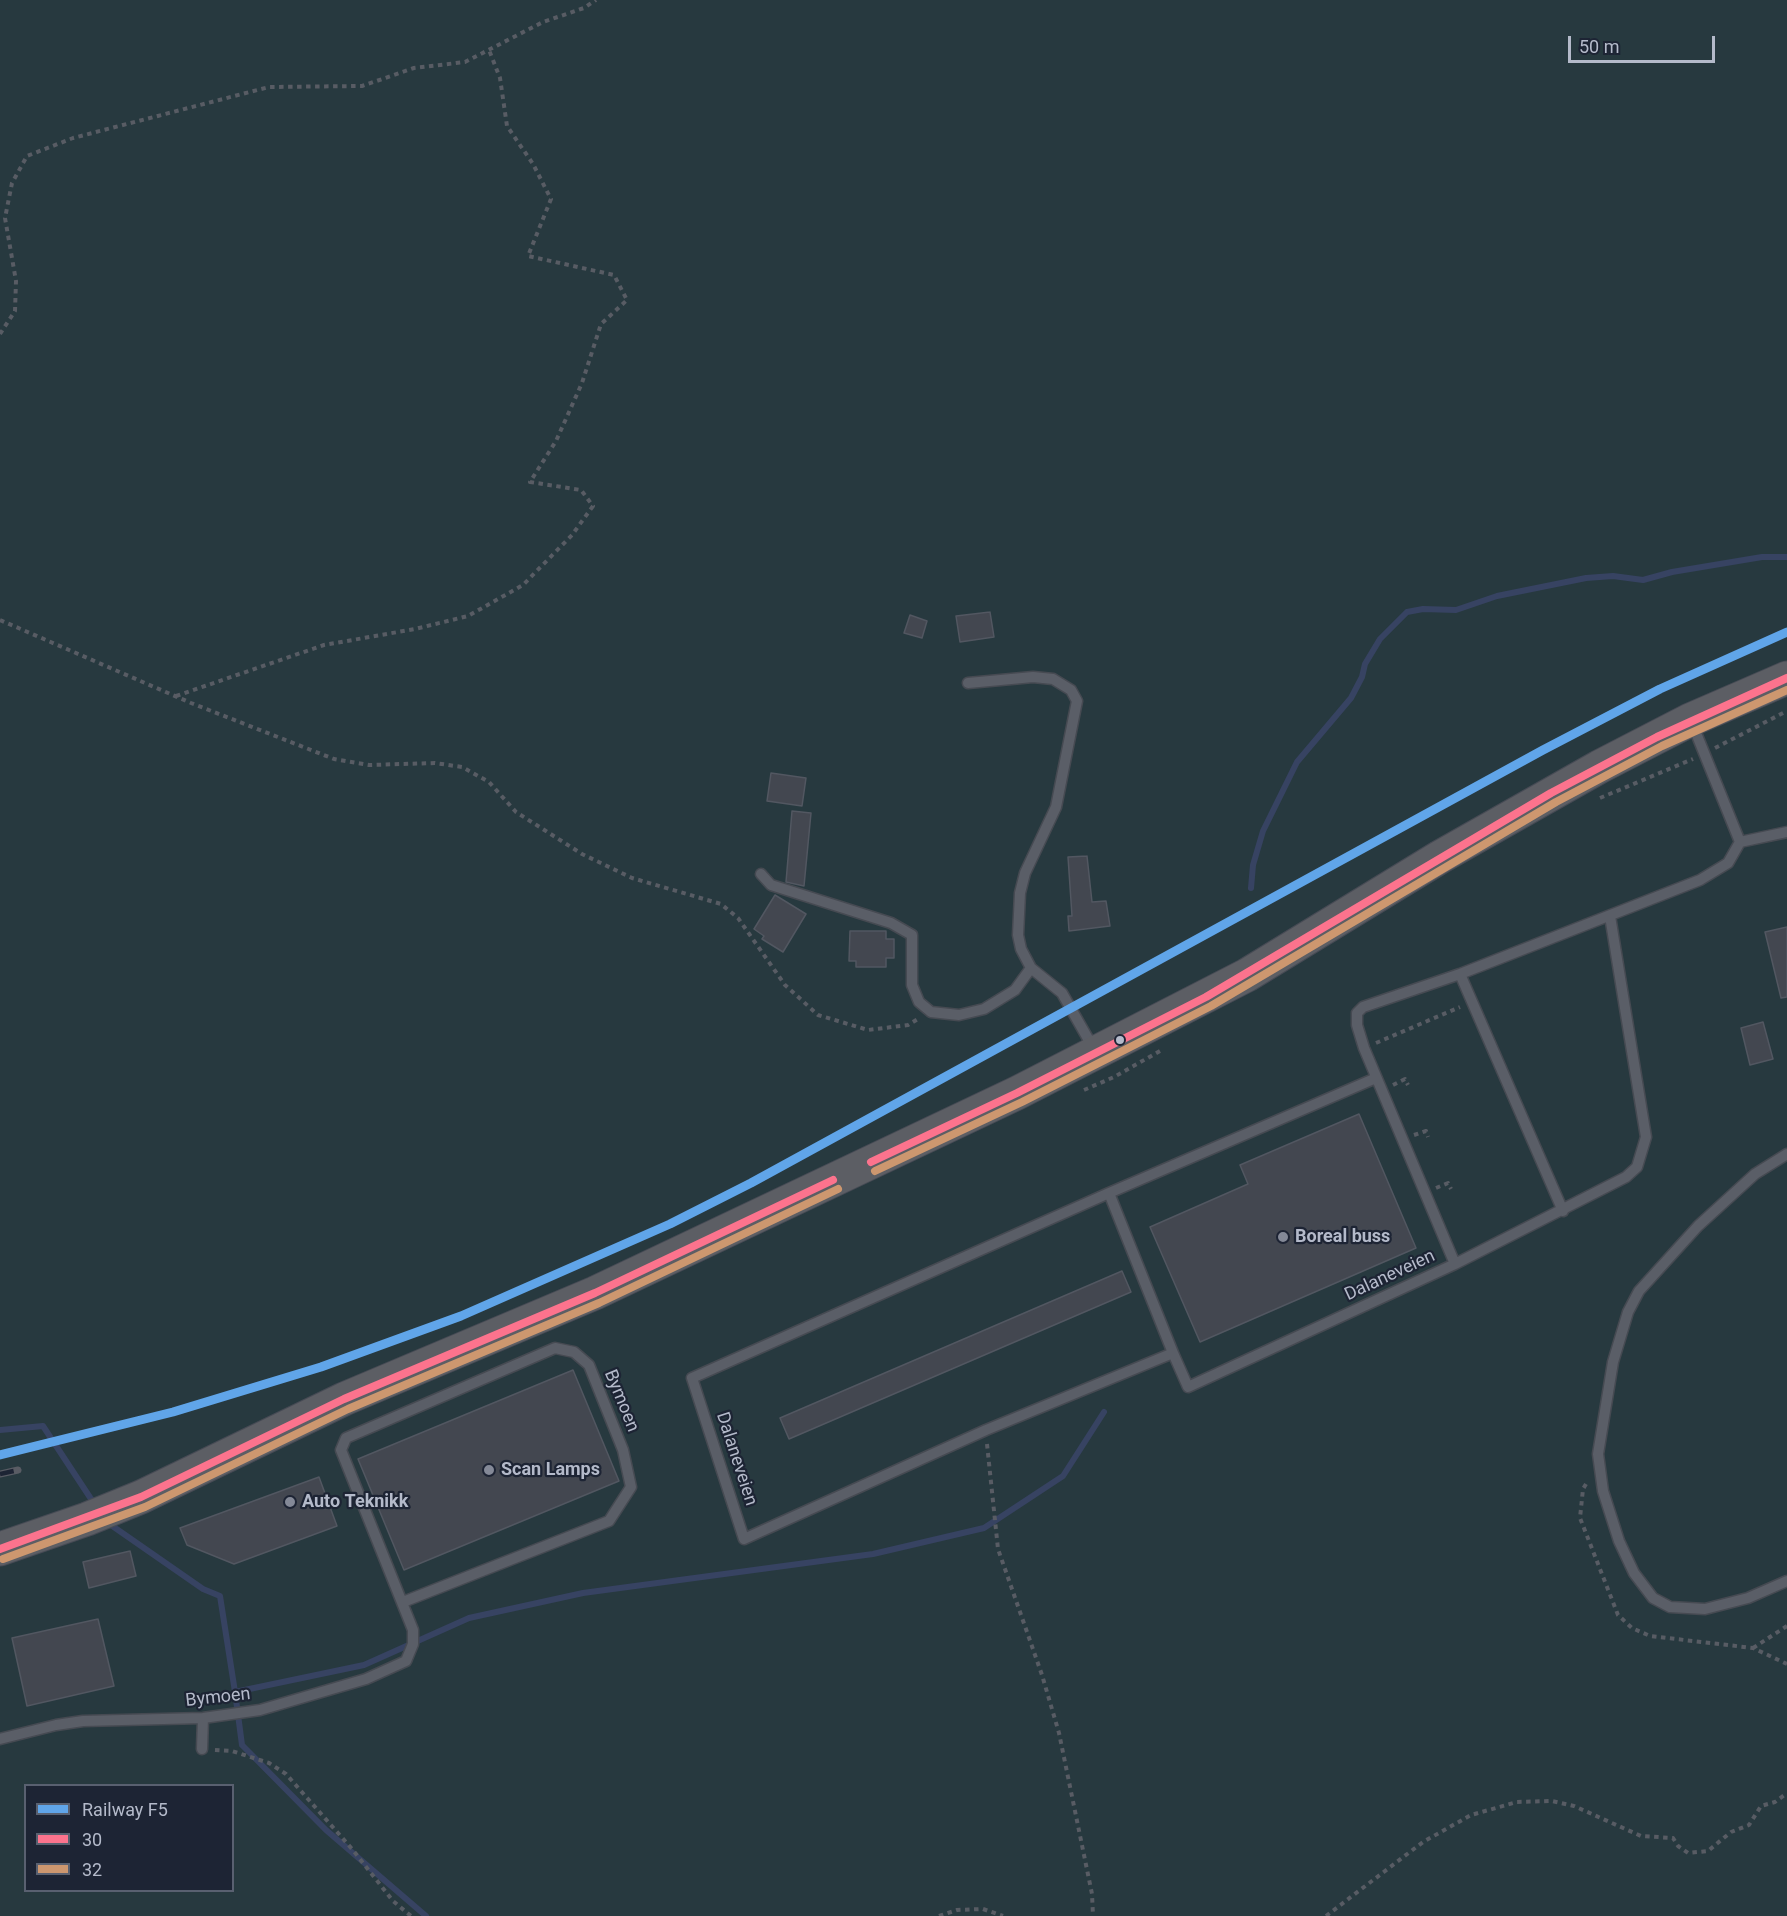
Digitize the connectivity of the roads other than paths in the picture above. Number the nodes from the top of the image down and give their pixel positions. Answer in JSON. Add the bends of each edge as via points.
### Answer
{"nodes":[{"id":1,"x":1787,"y":678,"type":"edge"},
{"id":2,"x":968,"y":683,"type":"dead end"},
{"id":3,"x":1690,"y":720,"type":"junction"},
{"id":4,"x":1787,"y":832,"type":"edge"},
{"id":5,"x":1740,"y":842,"type":"junction"},
{"id":6,"x":761,"y":874,"type":"dead end"},
{"id":7,"x":1610,"y":916,"type":"junction"},
{"id":8,"x":1032,"y":968,"type":"junction"},
{"id":9,"x":1460,"y":974,"type":"junction"},
{"id":10,"x":1096,"y":1054,"type":"junction"},
{"id":11,"x":1376,"y":1078,"type":"junction"},
{"id":12,"x":1787,"y":1154,"type":"edge"},
{"id":13,"x":1109,"y":1193,"type":"junction"},
{"id":14,"x":1563,"y":1211,"type":"junction"},
{"id":15,"x":1455,"y":1264,"type":"junction"},
{"id":16,"x":1173,"y":1353,"type":"junction"},
{"id":17,"x":0,"y":1549,"type":"edge"},
{"id":18,"x":1787,"y":1581,"type":"edge"},
{"id":19,"x":403,"y":1602,"type":"junction"},
{"id":20,"x":203,"y":1718,"type":"junction"},
{"id":21,"x":0,"y":1739,"type":"edge"},
{"id":22,"x":202,"y":1749,"type":"road end"}],
"edges":[{"from":1,"to":3,"type":"highway"},
{"from":2,"to":8,"type":"lane","via":[[1059,680],[1077,701],[1056,807],[1025,873],[1020,893],[1018,935]]},
{"from":3,"to":5,"type":"lane"},
{"from":3,"to":10,"type":"highway","via":[[1551,793],[1247,975]]},
{"from":4,"to":5,"type":"lane"},
{"from":5,"to":7,"type":"lane","name":"Dalaneveien","via":[[1728,863],[1700,880]]},
{"from":6,"to":8,"type":"lane","via":[[771,885],[891,923],[912,935],[912,985],[919,1002],[932,1012],[959,1015],[984,1009],[1015,990]]},
{"from":7,"to":9,"type":"lane","name":"Dalaneveien"},
{"from":7,"to":14,"type":"lane","via":[[1646,1137],[1640,1161],[1626,1177]]},
{"from":8,"to":10,"type":"lane","via":[[1062,993]]},
{"from":9,"to":11,"type":"lane","name":"Dalaneveien","via":[[1363,1007],[1357,1013],[1357,1025]]},
{"from":9,"to":14,"type":"lane"},
{"from":10,"to":17,"type":"highway","via":[[595,1293],[344,1399],[141,1497]]},
{"from":11,"to":13,"type":"lane","name":"Dalaneveien"},
{"from":11,"to":15,"type":"lane","name":"Dalaneveien"},
{"from":12,"to":18,"type":"lane","via":[[1755,1174],[1698,1226],[1639,1291],[1612,1362],[1598,1454],[1603,1491],[1619,1541],[1634,1573],[1653,1598],[1670,1607],[1705,1609],[1748,1598]]},
{"from":13,"to":16,"type":"lane","name":"Dalaneveien"},
{"from":13,"to":16,"type":"lane","name":"Dalaneveien","via":[[692,1378],[744,1539],[986,1430]]},
{"from":14,"to":15,"type":"lane"},
{"from":15,"to":16,"type":"lane","name":"Dalaneveien","via":[[1188,1387]]},
{"from":19,"to":19,"type":"lane","name":"Bymoen","via":[[609,1521],[631,1487],[623,1450],[589,1365],[574,1352],[555,1348],[346,1438],[341,1450]]},
{"from":19,"to":20,"type":"lane","name":"Bymoen","via":[[414,1637],[406,1661],[366,1679],[286,1703]]},
{"from":20,"to":21,"type":"lane","name":"Bymoen","via":[[83,1721]]},
{"from":20,"to":22,"type":"lane"}]}
